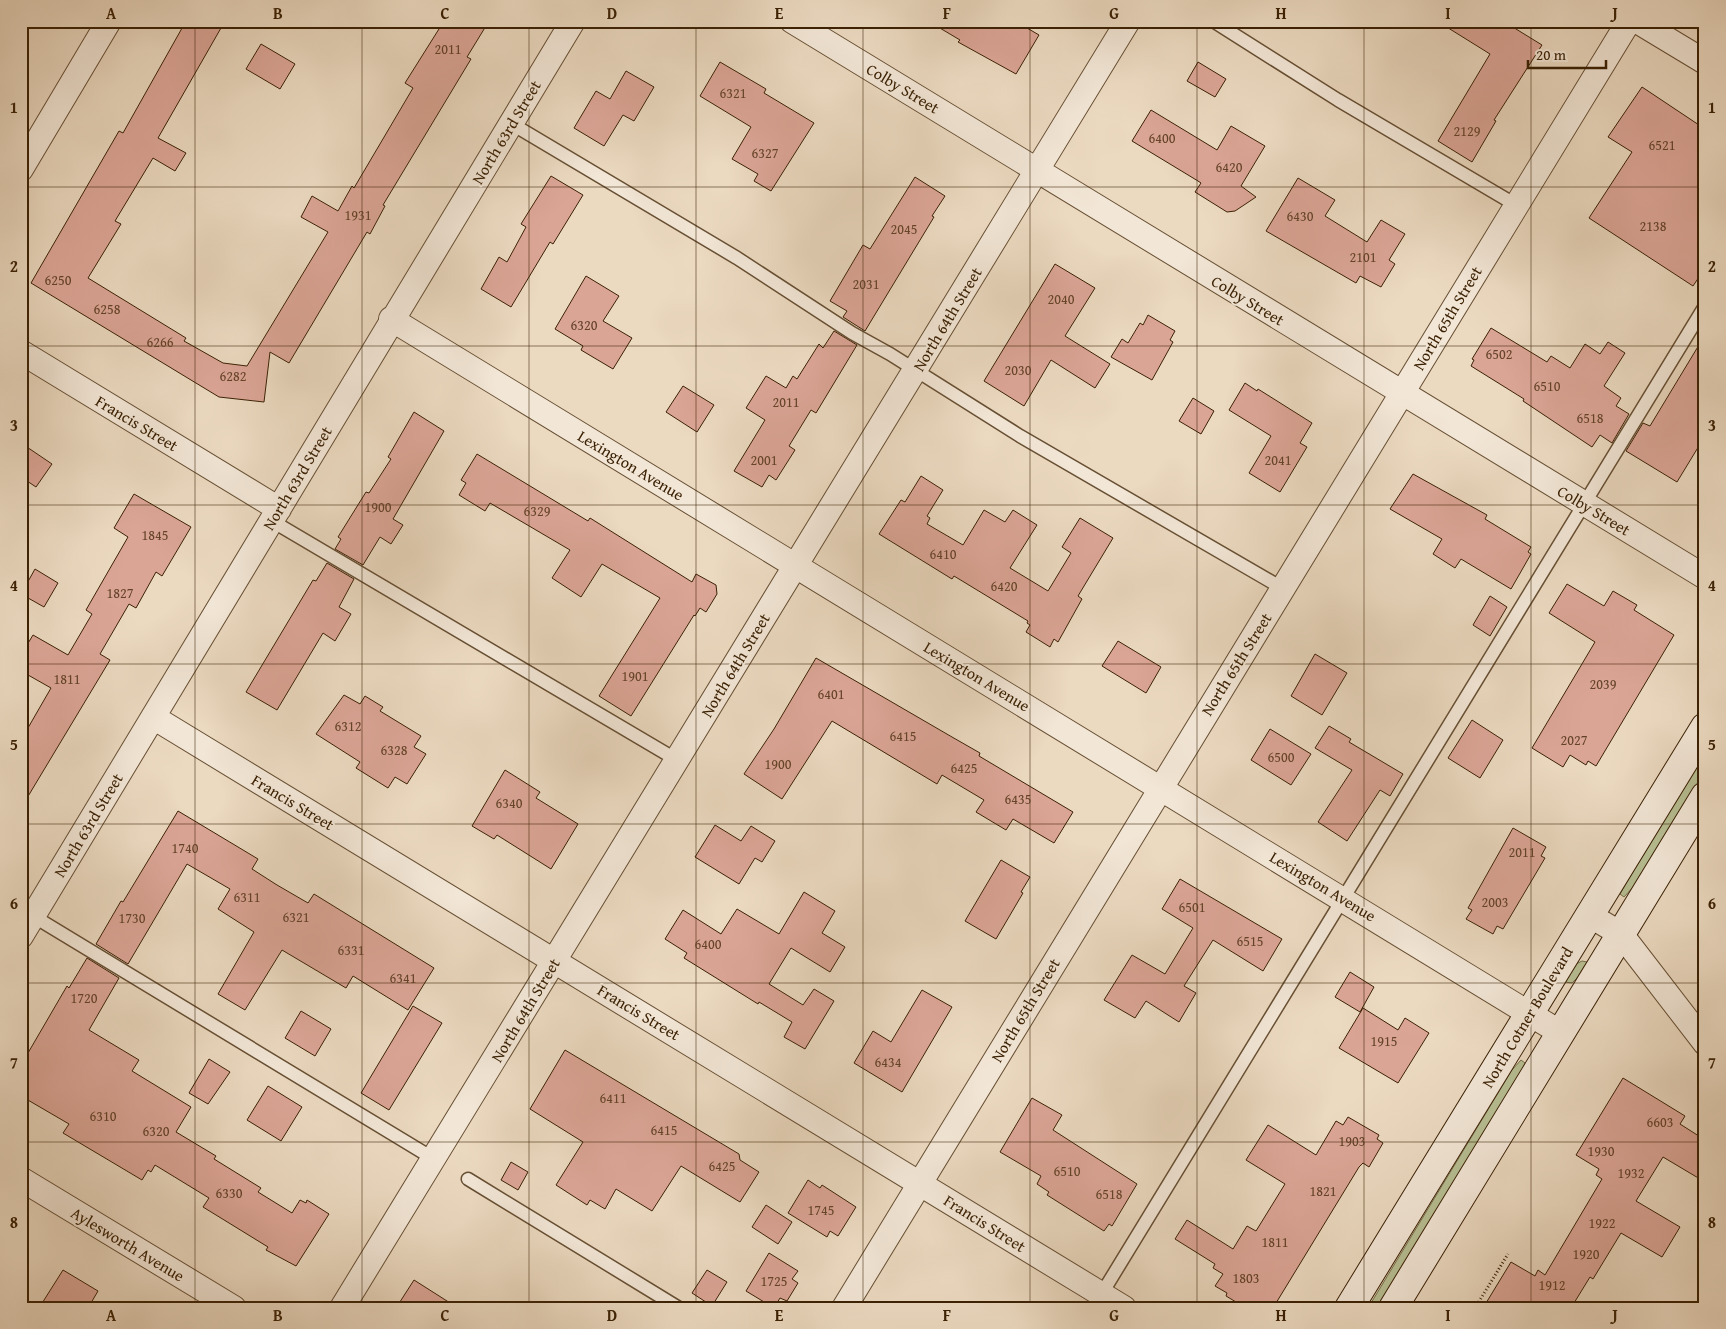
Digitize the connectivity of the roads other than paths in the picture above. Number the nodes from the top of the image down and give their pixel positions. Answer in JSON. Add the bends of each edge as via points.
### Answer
{"nodes":[{"id":1,"x":109,"y":21,"type":"edge"},
{"id":2,"x":573,"y":21,"type":"edge"},
{"id":3,"x":792,"y":21,"type":"edge"},
{"id":4,"x":1128,"y":21,"type":"edge"},
{"id":5,"x":1213,"y":21,"type":"edge"},
{"id":6,"x":1629,"y":21,"type":"edge"},
{"id":7,"x":1637,"y":21,"type":"edge"},
{"id":8,"x":1705,"y":62,"type":"edge"},
{"id":9,"x":512,"y":124,"type":"junction"},
{"id":10,"x":21,"y":169,"type":"edge"},
{"id":11,"x":1037,"y":171,"type":"junction"},
{"id":12,"x":1516,"y":205,"type":"junction"},
{"id":13,"x":1705,"y":306,"type":"edge"},
{"id":14,"x":392,"y":319,"type":"junction"},
{"id":15,"x":21,"y":352,"type":"edge"},
{"id":16,"x":916,"y":370,"type":"junction"},
{"id":17,"x":1402,"y":393,"type":"junction"},
{"id":18,"x":1584,"y":503,"type":"junction"},
{"id":19,"x":275,"y":515,"type":"junction"},
{"id":20,"x":796,"y":565,"type":"junction"},
{"id":21,"x":1705,"y":577,"type":"edge"},
{"id":22,"x":1282,"y":588,"type":"junction"},
{"id":23,"x":153,"y":717,"type":"junction"},
{"id":24,"x":1705,"y":727,"type":"edge"},
{"id":25,"x":677,"y":760,"type":"junction"},
{"id":26,"x":1160,"y":788,"type":"junction"},
{"id":27,"x":1705,"y":796,"type":"edge"},
{"id":28,"x":1343,"y":899,"type":"junction"},
{"id":29,"x":1589,"y":915,"type":"junction"},
{"id":30,"x":33,"y":916,"type":"junction"},
{"id":31,"x":1620,"y":934,"type":"junction"},
{"id":32,"x":21,"y":936,"type":"edge"},
{"id":33,"x":555,"y":960,"type":"junction"},
{"id":34,"x":1530,"y":1012,"type":"junction"},
{"id":35,"x":1562,"y":1033,"type":"junction"},
{"id":36,"x":1705,"y":1043,"type":"edge"},
{"id":37,"x":434,"y":1159,"type":"junction"},
{"id":38,"x":21,"y":1179,"type":"edge"},
{"id":39,"x":468,"y":1179,"type":"dead end"},
{"id":40,"x":919,"y":1182,"type":"junction"},
{"id":41,"x":1097,"y":1301,"type":"edge"},
{"id":42,"x":234,"y":1308,"type":"edge"},
{"id":43,"x":342,"y":1308,"type":"edge"},
{"id":44,"x":679,"y":1308,"type":"edge"},
{"id":45,"x":844,"y":1308,"type":"edge"},
{"id":46,"x":1124,"y":1308,"type":"edge"},
{"id":47,"x":1349,"y":1308,"type":"edge"},
{"id":48,"x":1393,"y":1308,"type":"edge"}],
"edges":[{"from":1,"to":10,"type":"street"},
{"from":2,"to":9,"type":"street","name":"North 63rd Street"},
{"from":3,"to":11,"type":"street","name":"Colby Street"},
{"from":4,"to":11,"type":"street","name":"North 64th Street"},
{"from":5,"to":12,"type":"lane","via":[[1338,100]]},
{"from":6,"to":12,"type":"street","name":"North 65th Street"},
{"from":7,"to":8,"type":"street"},
{"from":9,"to":14,"type":"street","name":"North 63rd Street"},
{"from":9,"to":16,"type":"lane"},
{"from":11,"to":16,"type":"street","name":"North 64th Street"},
{"from":11,"to":17,"type":"street","name":"Colby Street"},
{"from":12,"to":17,"type":"street","name":"North 65th Street"},
{"from":13,"to":18,"type":"lane"},
{"from":14,"to":19,"type":"street","name":"North 63rd Street"},
{"from":14,"to":20,"type":"street","name":"Lexington Avenue"},
{"from":15,"to":19,"type":"street","name":"Francis Street"},
{"from":16,"to":20,"type":"street","name":"North 64th Street"},
{"from":16,"to":22,"type":"lane","via":[[1061,461]]},
{"from":17,"to":18,"type":"street","name":"Colby Street"},
{"from":17,"to":22,"type":"street","name":"North 65th Street"},
{"from":18,"to":21,"type":"street","name":"Colby Street"},
{"from":18,"to":28,"type":"lane"},
{"from":19,"to":23,"type":"street","name":"North 63rd Street"},
{"from":19,"to":25,"type":"lane"},
{"from":20,"to":25,"type":"street","name":"North 64th Street"},
{"from":20,"to":26,"type":"street","name":"Lexington Avenue"},
{"from":22,"to":26,"type":"street","name":"North 65th Street"},
{"from":23,"to":30,"type":"street","name":"North 63rd Street"},
{"from":23,"to":33,"type":"street","name":"Francis Street"},
{"from":24,"to":29,"type":"main road","name":"North Cotner Boulevard"},
{"from":25,"to":33,"type":"street","name":"North 64th Street"},
{"from":26,"to":28,"type":"street","name":"Lexington Avenue"},
{"from":26,"to":40,"type":"street","name":"North 65th Street"},
{"from":27,"to":31,"type":"main road"},
{"from":28,"to":34,"type":"street","name":"Lexington Avenue"},
{"from":28,"to":41,"type":"lane"},
{"from":29,"to":31,"type":"street"},
{"from":29,"to":34,"type":"main road","name":"North Cotner Boulevard"},
{"from":30,"to":32,"type":"street","name":"North 63rd Street"},
{"from":30,"to":37,"type":"lane"},
{"from":31,"to":35,"type":"main road"},
{"from":31,"to":36,"type":"street"},
{"from":33,"to":37,"type":"street","name":"North 64th Street"},
{"from":33,"to":40,"type":"street","name":"Francis Street"},
{"from":34,"to":35,"type":"street","name":"Lexington Avenue"},
{"from":34,"to":47,"type":"main road","name":"North Cotner Boulevard"},
{"from":35,"to":48,"type":"main road"},
{"from":37,"to":43,"type":"street","name":"North 64th Street"},
{"from":38,"to":42,"type":"street","name":"Aylesworth Avenue"},
{"from":39,"to":44,"type":"lane"},
{"from":40,"to":41,"type":"street","name":"Francis Street"},
{"from":40,"to":45,"type":"street","name":"North 65th Street"},
{"from":41,"to":46,"type":"street","name":"Francis Street"}]}
